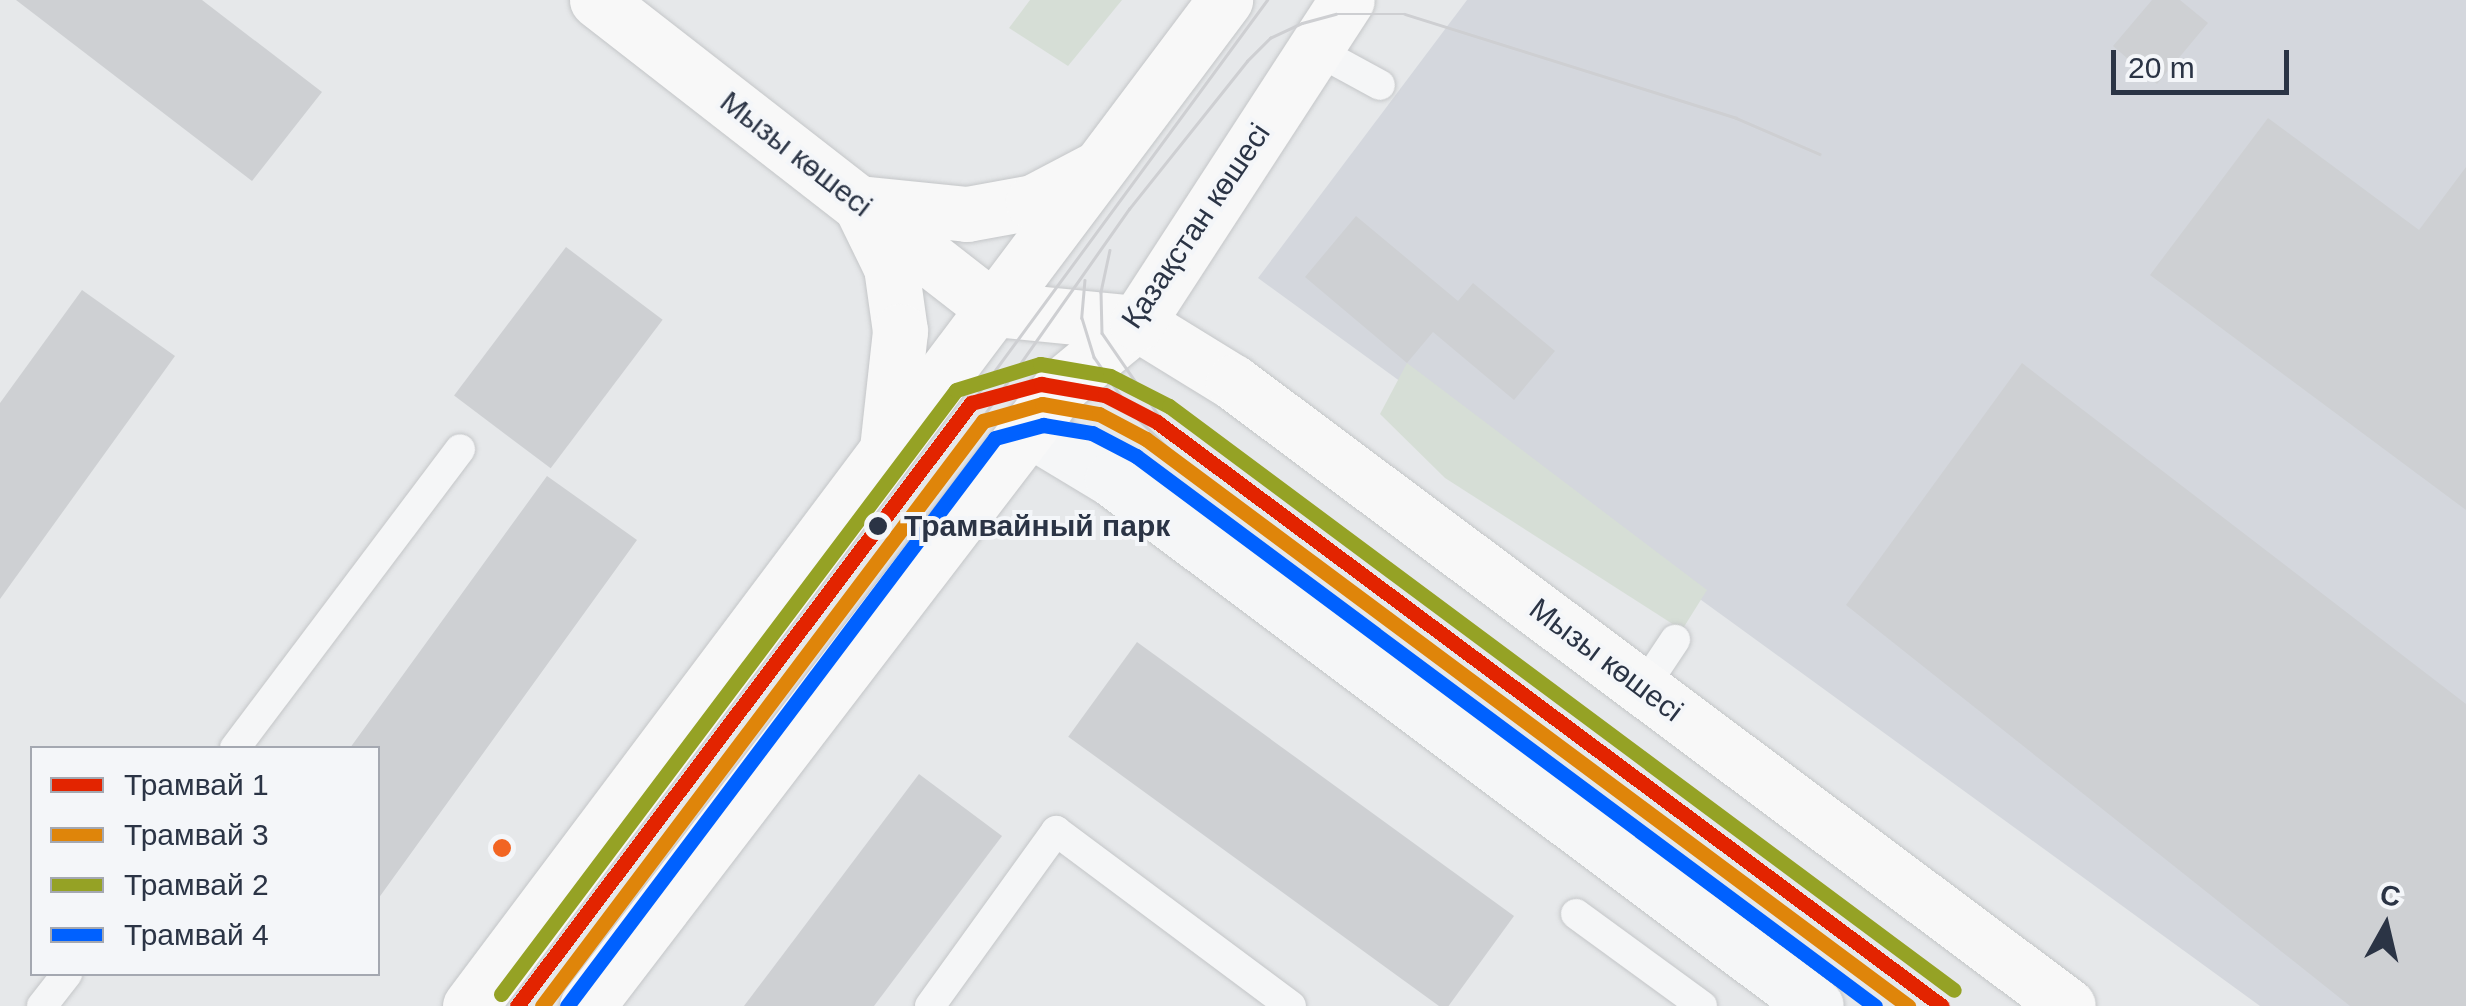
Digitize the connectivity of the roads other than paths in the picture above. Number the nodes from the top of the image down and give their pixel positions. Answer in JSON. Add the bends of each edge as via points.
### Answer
{"nodes":[{"id":1,"x":597,"y":0,"type":"edge"},
{"id":2,"x":1225,"y":0,"type":"edge"},
{"id":3,"x":1347,"y":0,"type":"edge"},
{"id":4,"x":1314,"y":49,"type":"junction"},
{"id":5,"x":1380,"y":85,"type":"dead end"},
{"id":6,"x":1100,"y":168,"type":"junction"},
{"id":7,"x":860,"y":203,"type":"junction"},
{"id":8,"x":994,"y":308,"type":"junction"},
{"id":9,"x":1137,"y":323,"type":"junction"},
{"id":10,"x":1029,"y":429,"type":"junction"},
{"id":11,"x":460,"y":449,"type":"dead end"},
{"id":12,"x":887,"y":452,"type":"junction"},
{"id":13,"x":1675,"y":640,"type":"dead end"},
{"id":14,"x":1644,"y":688,"type":"junction"},
{"id":15,"x":237,"y":746,"type":"edge"},
{"id":16,"x":1576,"y":914,"type":"dead end"},
{"id":17,"x":64,"y":976,"type":"edge"},
{"id":18,"x":42,"y":1006,"type":"edge"},
{"id":19,"x":470,"y":1006,"type":"edge"},
{"id":20,"x":587,"y":1006,"type":"edge"},
{"id":21,"x":930,"y":1006,"type":"edge"},
{"id":22,"x":1290,"y":1006,"type":"edge"},
{"id":23,"x":1702,"y":1006,"type":"edge"},
{"id":24,"x":1816,"y":1006,"type":"edge"},
{"id":25,"x":2068,"y":1006,"type":"edge"}],
"edges":[{"from":1,"to":7,"type":"main road","name":"Мызы көшесі"},
{"from":2,"to":6,"type":"main road"},
{"from":3,"to":4,"type":"main road","name":"Қазақстан көшесі"},
{"from":4,"to":5,"type":"lane"},
{"from":4,"to":9,"type":"main road","name":"Қазақстан көшесі"},
{"from":6,"to":7,"type":"main road","via":[[1032,202],[968,214]]},
{"from":6,"to":8,"type":"main road"},
{"from":7,"to":8,"type":"main road","name":"Мызы көшесі"},
{"from":7,"to":12,"type":"main road","via":[[892,267],[900,331]]},
{"from":8,"to":9,"type":"main road"},
{"from":8,"to":12,"type":"main road"},
{"from":9,"to":10,"type":"main road","name":"Қазақстан көшесі","via":[[1062,385]]},
{"from":9,"to":14,"type":"main road","name":"Мызы көшесі","via":[[1233,382]]},
{"from":10,"to":20,"type":"main road","name":"Қазақстан көшесі"},
{"from":10,"to":24,"type":"street","via":[[1112,479]]},
{"from":11,"to":15,"type":"lane"},
{"from":12,"to":19,"type":"main road"},
{"from":13,"to":14,"type":"lane"},
{"from":14,"to":25,"type":"main road","name":"Мызы көшесі"},
{"from":16,"to":23,"type":"lane"},
{"from":17,"to":18,"type":"lane"},
{"from":21,"to":22,"type":"lane","via":[[1056,831]]}]}
